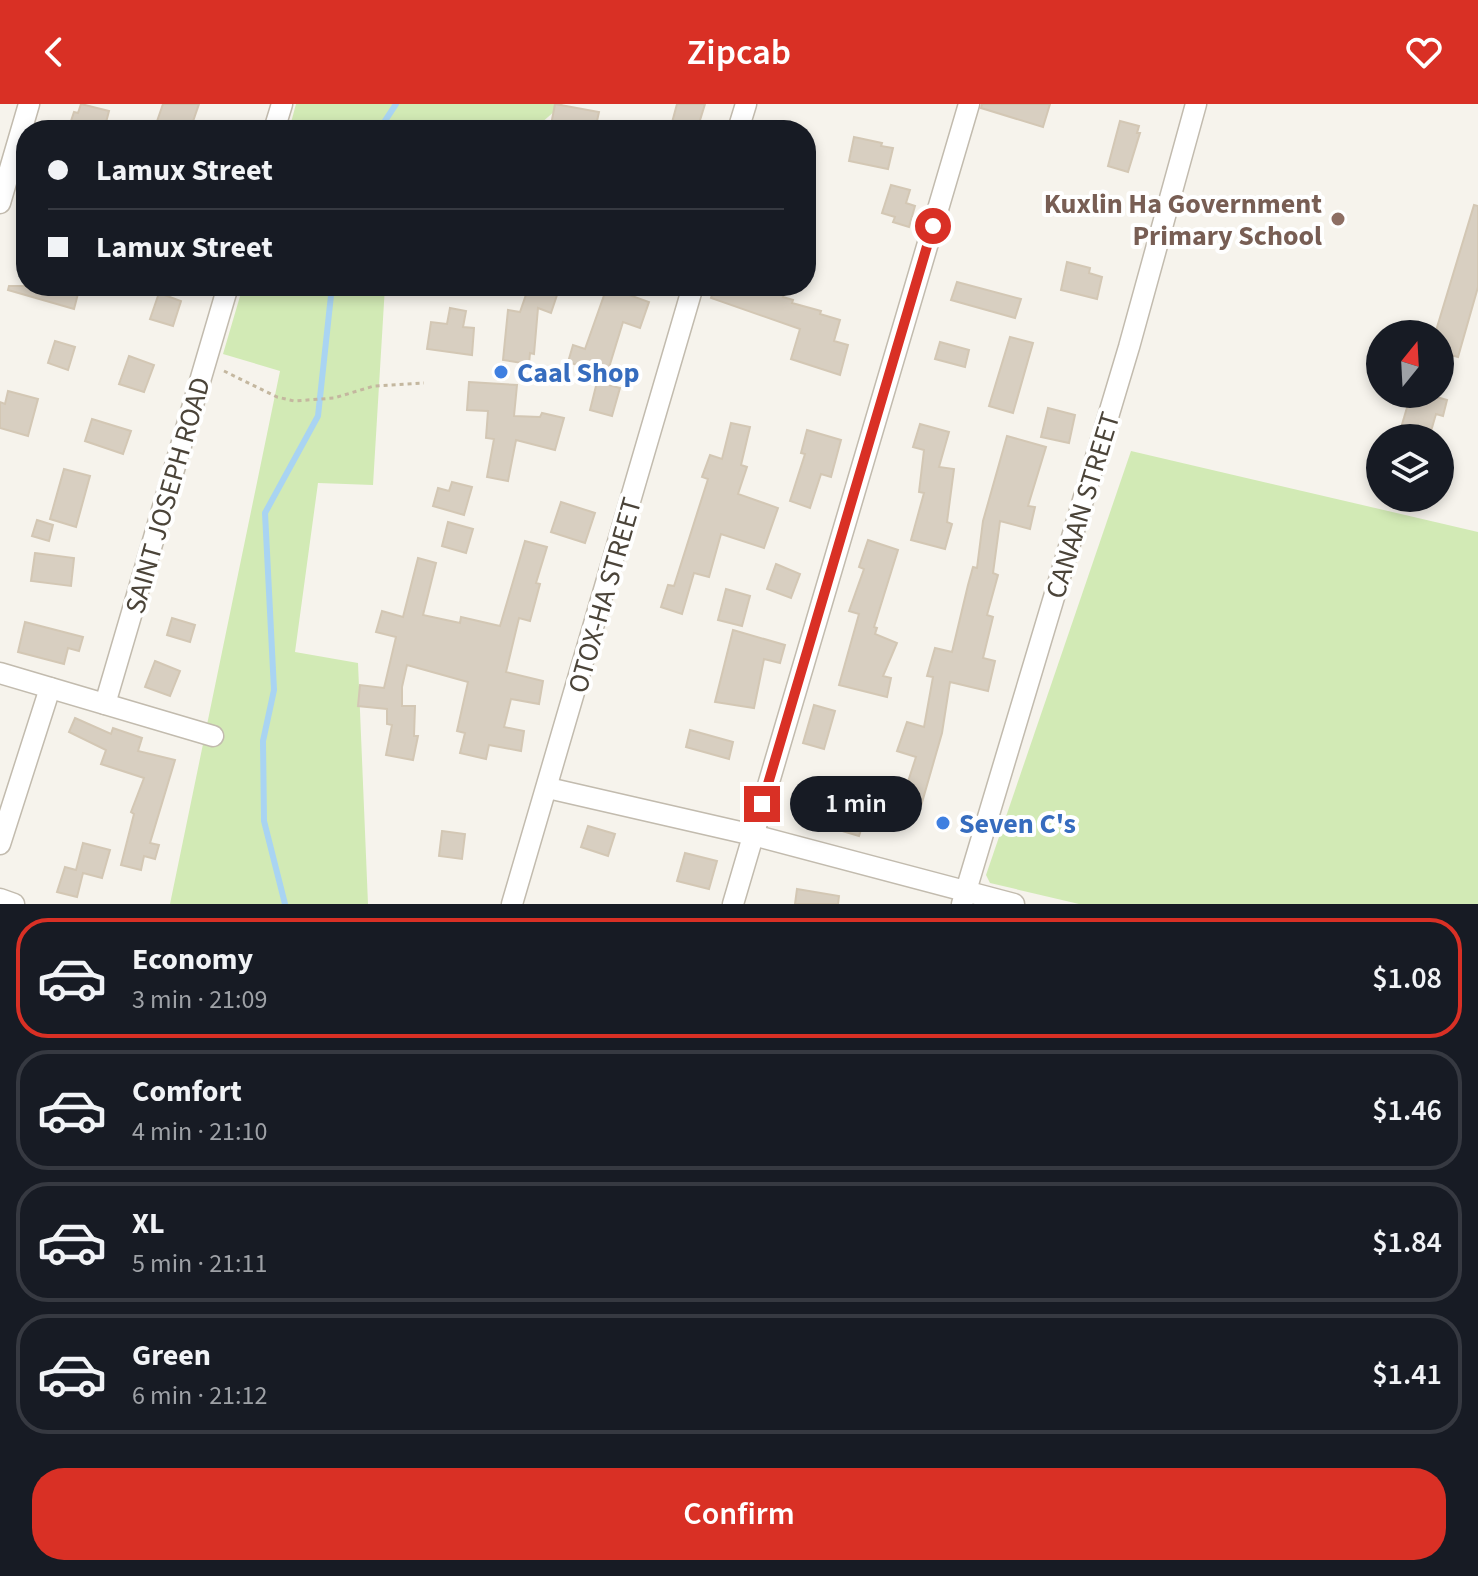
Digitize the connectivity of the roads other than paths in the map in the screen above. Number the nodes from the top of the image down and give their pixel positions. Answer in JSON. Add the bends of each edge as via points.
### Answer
{"nodes":[{"id":1,"x":969,"y":104,"type":"edge"},
{"id":2,"x":1196,"y":104,"type":"edge"},
{"id":3,"x":16,"y":148,"type":"edge"},
{"id":4,"x":0,"y":203,"type":"edge"},
{"id":5,"x":225,"y":296,"type":"edge"},
{"id":6,"x":690,"y":296,"type":"edge"},
{"id":7,"x":0,"y":673,"type":"edge"},
{"id":8,"x":50,"y":688,"type":"junction"},
{"id":9,"x":105,"y":704,"type":"junction"},
{"id":10,"x":213,"y":736,"type":"dead end"},
{"id":11,"x":548,"y":788,"type":"junction"},
{"id":12,"x":753,"y":835,"type":"junction"},
{"id":13,"x":0,"y":844,"type":"edge"},
{"id":14,"x":963,"y":898,"type":"edge"},
{"id":15,"x":0,"y":899,"type":"edge"},
{"id":16,"x":14,"y":904,"type":"edge"},
{"id":17,"x":512,"y":904,"type":"edge"},
{"id":18,"x":733,"y":904,"type":"edge"},
{"id":19,"x":1014,"y":904,"type":"edge"}],
"edges":[{"from":1,"to":12,"type":"street"},
{"from":2,"to":14,"type":"street","name":"CANAAN STREET","via":[[1129,347]]},
{"from":3,"to":4,"type":"street"},
{"from":5,"to":9,"type":"street","name":"SAINT JOSEPH ROAD"},
{"from":6,"to":11,"type":"street","name":"OTOX-HA STREET"},
{"from":7,"to":8,"type":"street"},
{"from":8,"to":9,"type":"street"},
{"from":8,"to":13,"type":"street"},
{"from":9,"to":10,"type":"street"},
{"from":11,"to":12,"type":"street"},
{"from":11,"to":17,"type":"street","name":"OTOX-HA STREET"},
{"from":12,"to":14,"type":"street"},
{"from":12,"to":18,"type":"street"},
{"from":14,"to":19,"type":"street"},
{"from":15,"to":16,"type":"street"}]}
